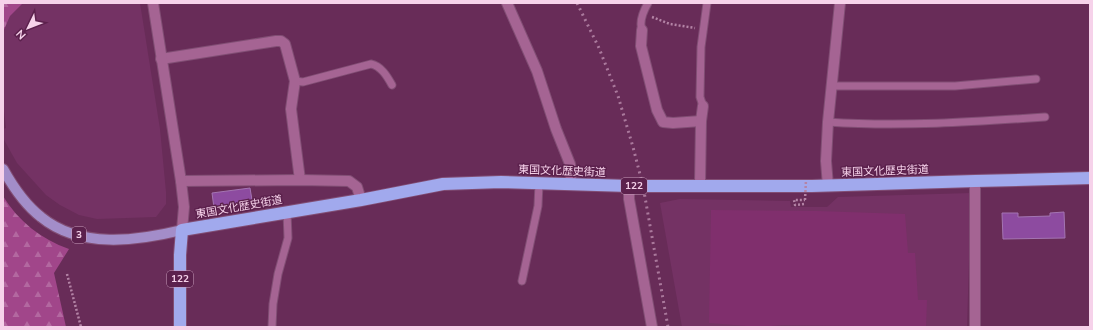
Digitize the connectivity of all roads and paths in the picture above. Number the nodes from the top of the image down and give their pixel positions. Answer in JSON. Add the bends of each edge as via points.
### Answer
{"nodes":[{"id":1,"x":153,"y":3,"type":"edge"},
{"id":2,"x":507,"y":3,"type":"edge"},
{"id":3,"x":648,"y":3,"type":"edge"},
{"id":4,"x":707,"y":3,"type":"edge"},
{"id":5,"x":840,"y":3,"type":"edge"},
{"id":6,"x":704,"y":29,"type":"junction"},
{"id":7,"x":642,"y":30,"type":"junction"},
{"id":8,"x":161,"y":59,"type":"junction"},
{"id":9,"x":1036,"y":79,"type":"dead end"},
{"id":10,"x":295,"y":80,"type":"junction"},
{"id":11,"x":392,"y":85,"type":"dead end"},
{"id":12,"x":832,"y":86,"type":"junction"},
{"id":13,"x":703,"y":106,"type":"joint"},
{"id":14,"x":1045,"y":117,"type":"dead end"},
{"id":15,"x":701,"y":121,"type":"junction"},
{"id":16,"x":828,"y":122,"type":"junction"},
{"id":17,"x":3,"y":169,"type":"edge"},
{"id":18,"x":1090,"y":178,"type":"edge"},
{"id":19,"x":300,"y":180,"type":"junction"},
{"id":20,"x":806,"y":180,"type":"dead end"},
{"id":21,"x":181,"y":181,"type":"junction"},
{"id":22,"x":976,"y":181,"type":"junction"},
{"id":23,"x":539,"y":183,"type":"junction"},
{"id":24,"x":571,"y":185,"type":"junction"},
{"id":25,"x":700,"y":185,"type":"junction"},
{"id":26,"x":629,"y":186,"type":"junction"},
{"id":27,"x":828,"y":186,"type":"junction"},
{"id":28,"x":361,"y":200,"type":"junction"},
{"id":29,"x":804,"y":204,"type":"dead end"},
{"id":30,"x":287,"y":212,"type":"junction"},
{"id":31,"x":182,"y":230,"type":"junction"},
{"id":32,"x":67,"y":274,"type":"dead end"},
{"id":33,"x":522,"y":281,"type":"dead end"},
{"id":34,"x":81,"y":327,"type":"edge"},
{"id":35,"x":180,"y":327,"type":"edge"},
{"id":36,"x":272,"y":327,"type":"edge"},
{"id":37,"x":652,"y":327,"type":"edge"},
{"id":38,"x":975,"y":327,"type":"edge"}],
"edges":[{"from":1,"to":8,"type":"street"},
{"from":2,"to":24,"type":"street","via":[[537,71],[570,164]]},
{"from":3,"to":7,"type":"lane","via":[[640,26]]},
{"from":4,"to":6,"type":"lane"},
{"from":5,"to":12,"type":"street"},
{"from":6,"to":7,"type":"path","via":[[670,24],[650,17],[647,28]]},
{"from":6,"to":13,"type":"lane","via":[[700,97]]},
{"from":7,"to":15,"type":"street","via":[[641,46],[658,110],[664,122]]},
{"from":8,"to":10,"type":"street","via":[[281,41],[285,44]]},
{"from":8,"to":21,"type":"street"},
{"from":9,"to":12,"type":"lane","via":[[955,86]]},
{"from":10,"to":11,"type":"lane","via":[[303,82],[371,64],[377,65]]},
{"from":10,"to":19,"type":"street","via":[[292,109]]},
{"from":12,"to":16,"type":"street"},
{"from":13,"to":15,"type":"street"},
{"from":14,"to":16,"type":"lane","via":[[973,122]]},
{"from":15,"to":25,"type":"street"},
{"from":16,"to":27,"type":"street"},
{"from":17,"to":31,"type":"main road","number":"3","via":[[30,207],[53,225],[65,230],[97,239],[116,240]]},
{"from":18,"to":22,"type":"highway","name":"東国文化歴史街道","number":"122"},
{"from":19,"to":21,"type":"street"},
{"from":19,"to":28,"type":"street","via":[[349,181],[357,187]]},
{"from":20,"to":29,"type":"path","bridge":true,"via":[[806,200],[794,200],[794,205]]},
{"from":21,"to":31,"type":"street","via":[[184,208]]},
{"from":22,"to":27,"type":"highway","name":"東国文化歴史街道","number":"122"},
{"from":22,"to":38,"type":"street"},
{"from":23,"to":24,"type":"highway","name":"東国文化歴史街道","number":"122"},
{"from":23,"to":28,"type":"highway","name":"東国文化歴史街道","number":"122","via":[[442,184]]},
{"from":23,"to":33,"type":"lane","via":[[538,206]]},
{"from":24,"to":26,"type":"highway","name":"東国文化歴史街道","number":"122"},
{"from":25,"to":26,"type":"highway","name":"東国文化歴史街道","number":"122"},
{"from":25,"to":27,"type":"highway","name":"東国文化歴史街道","number":"122"},
{"from":26,"to":37,"type":"street"},
{"from":28,"to":30,"type":"highway","name":"東国文化歴史街道","number":"122"},
{"from":30,"to":31,"type":"highway","name":"東国文化歴史街道","number":"122"},
{"from":30,"to":36,"type":"lane","via":[[288,238],[272,304]]},
{"from":31,"to":35,"type":"highway","number":"122"},
{"from":32,"to":34,"type":"path"}]}
